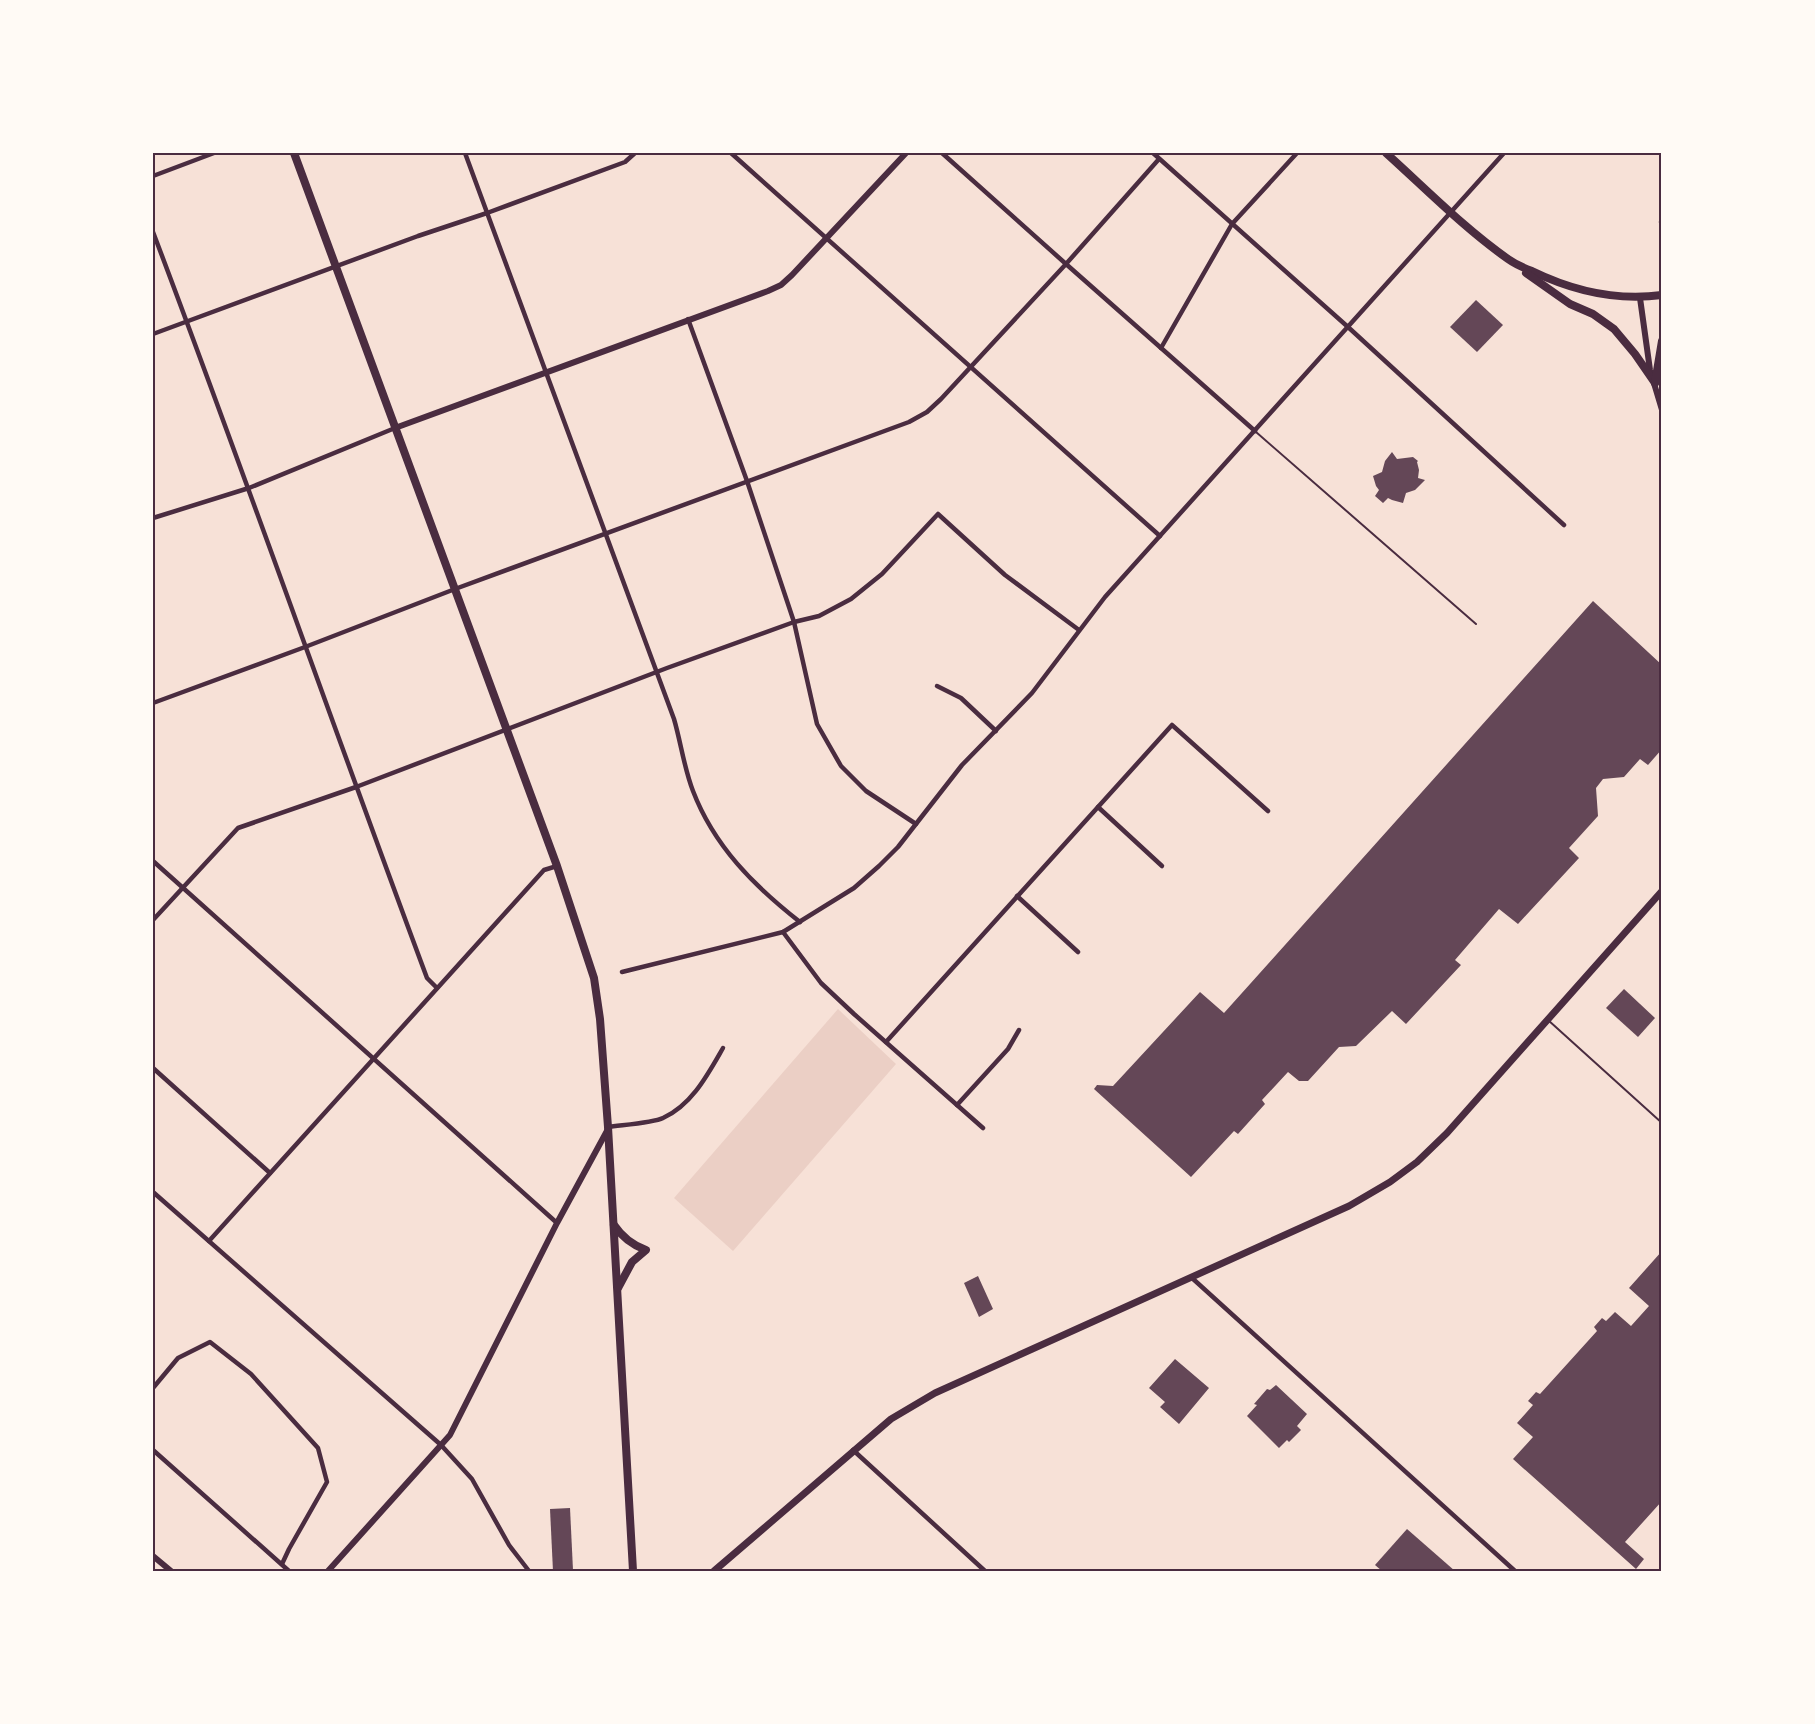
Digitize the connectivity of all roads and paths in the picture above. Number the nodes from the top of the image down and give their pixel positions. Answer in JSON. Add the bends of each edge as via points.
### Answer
{"nodes":[{"id":1,"x":214,"y":153,"type":"edge"},
{"id":2,"x":294,"y":153,"type":"edge"},
{"id":3,"x":465,"y":153,"type":"edge"},
{"id":4,"x":635,"y":153,"type":"edge"},
{"id":5,"x":731,"y":153,"type":"edge"},
{"id":6,"x":906,"y":153,"type":"edge"},
{"id":7,"x":942,"y":153,"type":"edge"},
{"id":8,"x":1153,"y":153,"type":"edge"},
{"id":9,"x":1298,"y":153,"type":"edge"},
{"id":10,"x":1386,"y":153,"type":"edge"},
{"id":11,"x":1504,"y":153,"type":"edge"},
{"id":12,"x":1159,"y":159,"type":"junction"},
{"id":13,"x":153,"y":176,"type":"edge"},
{"id":14,"x":1450,"y":211,"type":"junction"},
{"id":15,"x":487,"y":213,"type":"junction"},
{"id":16,"x":1232,"y":224,"type":"junction"},
{"id":17,"x":153,"y":232,"type":"edge"},
{"id":18,"x":827,"y":239,"type":"junction"},
{"id":19,"x":1510,"y":261,"type":"junction"},
{"id":20,"x":1066,"y":264,"type":"junction"},
{"id":21,"x":335,"y":266,"type":"junction"},
{"id":22,"x":1662,"y":295,"type":"edge"},
{"id":23,"x":1640,"y":298,"type":"junction"},
{"id":24,"x":688,"y":319,"type":"junction"},
{"id":25,"x":187,"y":322,"type":"junction"},
{"id":26,"x":1348,"y":327,"type":"junction"},
{"id":27,"x":153,"y":334,"type":"edge"},
{"id":28,"x":1662,"y":341,"type":"edge"},
{"id":29,"x":1161,"y":348,"type":"junction"},
{"id":30,"x":970,"y":368,"type":"junction"},
{"id":31,"x":547,"y":372,"type":"junction"},
{"id":32,"x":1655,"y":383,"type":"junction"},
{"id":33,"x":1662,"y":411,"type":"edge"},
{"id":34,"x":395,"y":428,"type":"junction"},
{"id":35,"x":1255,"y":431,"type":"junction"},
{"id":36,"x":747,"y":481,"type":"junction"},
{"id":37,"x":249,"y":488,"type":"junction"},
{"id":38,"x":153,"y":518,"type":"edge"},
{"id":39,"x":1564,"y":525,"type":"dead end"},
{"id":40,"x":606,"y":534,"type":"junction"},
{"id":41,"x":1160,"y":536,"type":"junction"},
{"id":42,"x":454,"y":589,"type":"junction"},
{"id":43,"x":794,"y":622,"type":"junction"},
{"id":44,"x":1476,"y":624,"type":"dead end"},
{"id":45,"x":1079,"y":630,"type":"junction"},
{"id":46,"x":305,"y":647,"type":"junction"},
{"id":47,"x":657,"y":673,"type":"junction"},
{"id":48,"x":937,"y":686,"type":"dead end"},
{"id":49,"x":153,"y":703,"type":"edge"},
{"id":50,"x":507,"y":729,"type":"junction"},
{"id":51,"x":996,"y":731,"type":"junction"},
{"id":52,"x":356,"y":787,"type":"junction"},
{"id":53,"x":1098,"y":807,"type":"junction"},
{"id":54,"x":1268,"y":811,"type":"dead end"},
{"id":55,"x":916,"y":824,"type":"junction"},
{"id":56,"x":153,"y":861,"type":"edge"},
{"id":57,"x":557,"y":866,"type":"junction"},
{"id":58,"x":1162,"y":866,"type":"dead end"},
{"id":59,"x":182,"y":888,"type":"junction"},
{"id":60,"x":1662,"y":891,"type":"edge"},
{"id":61,"x":1017,"y":896,"type":"junction"},
{"id":62,"x":153,"y":920,"type":"edge"},
{"id":63,"x":800,"y":922,"type":"junction"},
{"id":64,"x":783,"y":932,"type":"junction"},
{"id":65,"x":1078,"y":952,"type":"dead end"},
{"id":66,"x":622,"y":972,"type":"dead end"},
{"id":67,"x":437,"y":988,"type":"junction"},
{"id":68,"x":1547,"y":1019,"type":"junction"},
{"id":69,"x":1019,"y":1030,"type":"dead end"},
{"id":70,"x":886,"y":1042,"type":"junction"},
{"id":71,"x":723,"y":1048,"type":"dead end"},
{"id":72,"x":374,"y":1059,"type":"junction"},
{"id":73,"x":153,"y":1068,"type":"edge"},
{"id":74,"x":957,"y":1105,"type":"junction"},
{"id":75,"x":1662,"y":1123,"type":"edge"},
{"id":76,"x":608,"y":1127,"type":"junction"},
{"id":77,"x":983,"y":1128,"type":"dead end"},
{"id":78,"x":270,"y":1173,"type":"junction"},
{"id":79,"x":153,"y":1192,"type":"edge"},
{"id":80,"x":557,"y":1223,"type":"junction"},
{"id":81,"x":613,"y":1224,"type":"junction"},
{"id":82,"x":209,"y":1241,"type":"junction"},
{"id":83,"x":1192,"y":1278,"type":"junction"},
{"id":84,"x":617,"y":1290,"type":"junction"},
{"id":85,"x":153,"y":1388,"type":"edge"},
{"id":86,"x":441,"y":1445,"type":"junction"},
{"id":87,"x":153,"y":1450,"type":"edge"},
{"id":88,"x":853,"y":1450,"type":"junction"},
{"id":89,"x":153,"y":1556,"type":"edge"},
{"id":90,"x":282,"y":1564,"type":"junction"},
{"id":91,"x":983,"y":1570,"type":"edge"},
{"id":92,"x":171,"y":1571,"type":"edge"},
{"id":93,"x":290,"y":1571,"type":"edge"},
{"id":94,"x":328,"y":1571,"type":"edge"},
{"id":95,"x":529,"y":1571,"type":"edge"},
{"id":96,"x":633,"y":1571,"type":"edge"},
{"id":97,"x":714,"y":1571,"type":"edge"},
{"id":98,"x":1515,"y":1571,"type":"edge"}],
"edges":[{"from":1,"to":13,"type":"street"},
{"from":2,"to":21,"type":"main road"},
{"from":3,"to":15,"type":"street"},
{"from":4,"to":15,"type":"street","via":[[624,162]]},
{"from":5,"to":18,"type":"street"},
{"from":6,"to":18,"type":"street"},
{"from":7,"to":20,"type":"street"},
{"from":8,"to":12,"type":"street"},
{"from":9,"to":16,"type":"street"},
{"from":10,"to":14,"type":"main road"},
{"from":11,"to":14,"type":"street"},
{"from":12,"to":16,"type":"street"},
{"from":12,"to":20,"type":"street"},
{"from":14,"to":19,"type":"main road"},
{"from":14,"to":26,"type":"street"},
{"from":15,"to":21,"type":"street"},
{"from":15,"to":31,"type":"street"},
{"from":16,"to":26,"type":"street"},
{"from":16,"to":29,"type":"street"},
{"from":17,"to":25,"type":"street"},
{"from":18,"to":24,"type":"street","via":[[781,285]]},
{"from":18,"to":30,"type":"street"},
{"from":19,"to":23,"type":"main road","via":[[1575,289]]},
{"from":19,"to":32,"type":"main road","via":[[1570,304],[1614,329]]},
{"from":20,"to":29,"type":"street"},
{"from":20,"to":30,"type":"street"},
{"from":21,"to":25,"type":"street"},
{"from":21,"to":34,"type":"main road"},
{"from":22,"to":23,"type":"main road"},
{"from":23,"to":32,"type":"street"},
{"from":24,"to":31,"type":"street"},
{"from":24,"to":36,"type":"street"},
{"from":25,"to":27,"type":"street"},
{"from":25,"to":37,"type":"street"},
{"from":26,"to":35,"type":"street"},
{"from":26,"to":39,"type":"street"},
{"from":28,"to":32,"type":"main road"},
{"from":29,"to":35,"type":"street"},
{"from":30,"to":36,"type":"street","via":[[927,412],[909,422]]},
{"from":30,"to":41,"type":"street"},
{"from":31,"to":34,"type":"street"},
{"from":31,"to":40,"type":"street"},
{"from":32,"to":33,"type":"street"},
{"from":34,"to":37,"type":"street"},
{"from":34,"to":42,"type":"main road"},
{"from":35,"to":41,"type":"street"},
{"from":35,"to":44,"type":"lane"},
{"from":36,"to":40,"type":"street"},
{"from":36,"to":43,"type":"street"},
{"from":37,"to":38,"type":"street"},
{"from":37,"to":46,"type":"street"},
{"from":40,"to":42,"type":"street"},
{"from":40,"to":47,"type":"street"},
{"from":41,"to":45,"type":"street"},
{"from":42,"to":46,"type":"street"},
{"from":42,"to":50,"type":"main road"},
{"from":43,"to":45,"type":"street","via":[[819,616],[851,600],[882,574],[938,514],[1005,574]]},
{"from":43,"to":47,"type":"street"},
{"from":43,"to":55,"type":"street","via":[[817,724],[841,766],[866,791]]},
{"from":45,"to":51,"type":"street","via":[[1032,693]]},
{"from":46,"to":49,"type":"street"},
{"from":46,"to":52,"type":"street"},
{"from":47,"to":50,"type":"street"},
{"from":47,"to":63,"type":"street","via":[[703,813],[732,859],[775,903]]},
{"from":48,"to":51,"type":"street","via":[[961,698]]},
{"from":50,"to":52,"type":"street"},
{"from":50,"to":57,"type":"main road"},
{"from":51,"to":55,"type":"street","via":[[962,765]]},
{"from":52,"to":59,"type":"street","via":[[238,828]]},
{"from":52,"to":67,"type":"street","via":[[427,978]]},
{"from":53,"to":54,"type":"street","via":[[1172,725]]},
{"from":53,"to":58,"type":"street"},
{"from":53,"to":61,"type":"street"},
{"from":55,"to":63,"type":"street","via":[[879,867]]},
{"from":56,"to":59,"type":"street"},
{"from":57,"to":67,"type":"street","via":[[544,870]]},
{"from":57,"to":76,"type":"main road","via":[[594,978]]},
{"from":59,"to":62,"type":"street"},
{"from":59,"to":72,"type":"street"},
{"from":60,"to":68,"type":"main road"},
{"from":61,"to":65,"type":"street"},
{"from":61,"to":70,"type":"street"},
{"from":63,"to":64,"type":"street"},
{"from":64,"to":66,"type":"street"},
{"from":64,"to":70,"type":"street","via":[[821,983]]},
{"from":67,"to":72,"type":"street"},
{"from":68,"to":75,"type":"lane"},
{"from":68,"to":83,"type":"main road","via":[[1447,1133],[1390,1182],[1349,1206]]},
{"from":69,"to":74,"type":"street","via":[[1008,1049]]},
{"from":70,"to":74,"type":"street"},
{"from":71,"to":76,"type":"street","via":[[690,1099],[663,1119]]},
{"from":72,"to":78,"type":"street"},
{"from":72,"to":80,"type":"street"},
{"from":73,"to":78,"type":"street"},
{"from":74,"to":77,"type":"street"},
{"from":76,"to":80,"type":"street"},
{"from":76,"to":81,"type":"main road"},
{"from":78,"to":82,"type":"street"},
{"from":79,"to":82,"type":"street"},
{"from":80,"to":86,"type":"street","via":[[450,1435]]},
{"from":81,"to":84,"type":"main road"},
{"from":81,"to":84,"type":"main road","via":[[628,1241],[646,1251],[632,1262]]},
{"from":82,"to":86,"type":"street"},
{"from":83,"to":88,"type":"main road","via":[[935,1393],[891,1419]]},
{"from":83,"to":98,"type":"street"},
{"from":84,"to":96,"type":"main road"},
{"from":85,"to":90,"type":"street","via":[[178,1358],[210,1342],[250,1374],[318,1448],[327,1482]]},
{"from":86,"to":94,"type":"street"},
{"from":86,"to":95,"type":"street","via":[[472,1479],[509,1545]]},
{"from":87,"to":90,"type":"street"},
{"from":88,"to":91,"type":"street"},
{"from":88,"to":97,"type":"main road"},
{"from":89,"to":92,"type":"street"},
{"from":90,"to":93,"type":"street"}]}
